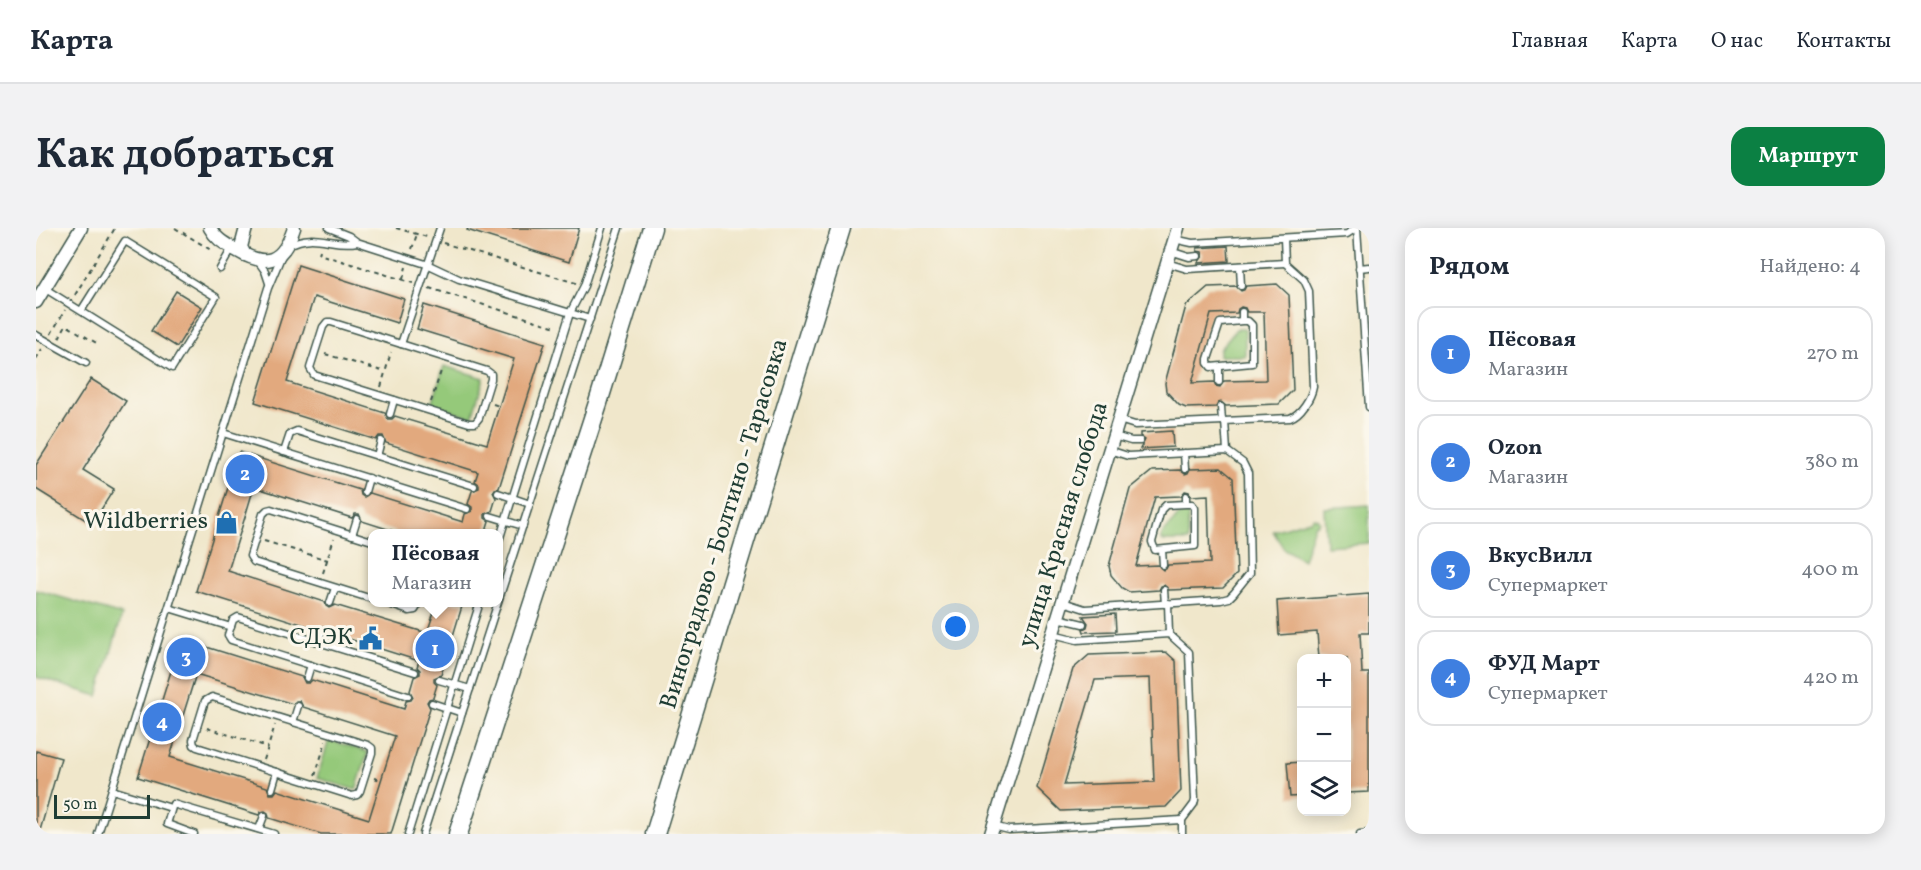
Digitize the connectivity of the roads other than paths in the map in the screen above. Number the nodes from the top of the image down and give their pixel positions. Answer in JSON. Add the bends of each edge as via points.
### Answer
{"nodes":[{"id":1,"x":81,"y":228,"type":"edge"},
{"id":2,"x":210,"y":228,"type":"edge"},
{"id":3,"x":246,"y":228,"type":"edge"},
{"id":4,"x":294,"y":228,"type":"edge"},
{"id":5,"x":329,"y":228,"type":"edge"},
{"id":6,"x":440,"y":228,"type":"edge"},
{"id":7,"x":602,"y":228,"type":"edge"},
{"id":8,"x":619,"y":228,"type":"edge"},
{"id":9,"x":652,"y":228,"type":"edge"},
{"id":10,"x":841,"y":228,"type":"edge"},
{"id":11,"x":1279,"y":228,"type":"edge"},
{"id":12,"x":1356,"y":228,"type":"edge"},
{"id":13,"x":1282,"y":238,"type":"junction"},
{"id":14,"x":357,"y":243,"type":"junction"},
{"id":15,"x":1172,"y":245,"type":"edge"},
{"id":16,"x":285,"y":249,"type":"junction"},
{"id":17,"x":229,"y":253,"type":"junction"},
{"id":18,"x":245,"y":255,"type":"junction"},
{"id":19,"x":1198,"y":256,"type":"dead end"},
{"id":20,"x":257,"y":260,"type":"junction"},
{"id":21,"x":1286,"y":263,"type":"junction"},
{"id":22,"x":429,"y":265,"type":"junction"},
{"id":23,"x":1240,"y":266,"type":"junction"},
{"id":24,"x":1369,"y":267,"type":"edge"},
{"id":25,"x":1359,"y":268,"type":"junction"},
{"id":26,"x":220,"y":269,"type":"dead end"},
{"id":27,"x":270,"y":284,"type":"junction"},
{"id":28,"x":1241,"y":286,"type":"dead end"},
{"id":29,"x":44,"y":288,"type":"junction"},
{"id":30,"x":36,"y":302,"type":"edge"},
{"id":31,"x":81,"y":311,"type":"junction"},
{"id":32,"x":1242,"y":312,"type":"dead end"},
{"id":33,"x":570,"y":313,"type":"junction"},
{"id":34,"x":590,"y":320,"type":"junction"},
{"id":35,"x":1242,"y":321,"type":"junction"},
{"id":36,"x":36,"y":334,"type":"edge"},
{"id":37,"x":398,"y":343,"type":"junction"},
{"id":38,"x":86,"y":363,"type":"dead end"},
{"id":39,"x":1218,"y":367,"type":"junction"},
{"id":40,"x":1220,"y":382,"type":"dead end"},
{"id":41,"x":394,"y":400,"type":"junction"},
{"id":42,"x":1221,"y":407,"type":"dead end"},
{"id":43,"x":1369,"y":407,"type":"edge"},
{"id":44,"x":390,"y":414,"type":"dead end"},
{"id":45,"x":1118,"y":420,"type":"junction"},
{"id":46,"x":1224,"y":421,"type":"junction"},
{"id":47,"x":223,"y":433,"type":"junction"},
{"id":48,"x":1114,"y":436,"type":"junction"},
{"id":49,"x":381,"y":441,"type":"dead end"},
{"id":50,"x":1140,"y":441,"type":"dead end"},
{"id":51,"x":1109,"y":450,"type":"junction"},
{"id":52,"x":1227,"y":451,"type":"junction"},
{"id":53,"x":284,"y":452,"type":"junction"},
{"id":54,"x":1184,"y":453,"type":"junction"},
{"id":55,"x":377,"y":456,"type":"junction"},
{"id":56,"x":1185,"y":469,"type":"dead end"},
{"id":57,"x":369,"y":478,"type":"junction"},
{"id":58,"x":474,"y":486,"type":"dead end"},
{"id":59,"x":365,"y":492,"type":"dead end"},
{"id":60,"x":498,"y":494,"type":"dead end"},
{"id":61,"x":1186,"y":496,"type":"dead end"},
{"id":62,"x":512,"y":498,"type":"junction"},
{"id":63,"x":530,"y":504,"type":"junction"},
{"id":64,"x":1186,"y":504,"type":"junction"},
{"id":65,"x":466,"y":509,"type":"dead end"},
{"id":66,"x":490,"y":516,"type":"dead end"},
{"id":67,"x":357,"y":519,"type":"dead end"},
{"id":68,"x":505,"y":521,"type":"junction"},
{"id":69,"x":523,"y":526,"type":"junction"},
{"id":70,"x":503,"y":529,"type":"edge"},
{"id":71,"x":352,"y":535,"type":"junction"},
{"id":72,"x":368,"y":540,"type":"edge"},
{"id":73,"x":1162,"y":550,"type":"junction"},
{"id":74,"x":1163,"y":565,"type":"dead end"},
{"id":75,"x":335,"y":588,"type":"junction"},
{"id":76,"x":503,"y":588,"type":"edge"},
{"id":77,"x":1164,"y":590,"type":"dead end"},
{"id":78,"x":368,"y":598,"type":"edge"},
{"id":79,"x":1062,"y":602,"type":"junction"},
{"id":80,"x":330,"y":603,"type":"dead end"},
{"id":81,"x":1167,"y":604,"type":"junction"},
{"id":82,"x":396,"y":607,"type":"edge"},
{"id":83,"x":417,"y":607,"type":"edge"},
{"id":84,"x":479,"y":607,"type":"edge"},
{"id":85,"x":497,"y":607,"type":"edge"},
{"id":86,"x":169,"y":608,"type":"junction"},
{"id":87,"x":1057,"y":618,"type":"junction"},
{"id":88,"x":1083,"y":624,"type":"dead end"},
{"id":89,"x":231,"y":627,"type":"junction"},
{"id":90,"x":322,"y":631,"type":"dead end"},
{"id":91,"x":1053,"y":633,"type":"junction"},
{"id":92,"x":1169,"y":634,"type":"junction"},
{"id":93,"x":318,"y":642,"type":"junction"},
{"id":94,"x":311,"y":665,"type":"junction"},
{"id":95,"x":415,"y":672,"type":"dead end"},
{"id":96,"x":307,"y":678,"type":"dead end"},
{"id":97,"x":439,"y":680,"type":"dead end"},
{"id":98,"x":455,"y":684,"type":"junction"},
{"id":99,"x":470,"y":689,"type":"junction"},
{"id":100,"x":408,"y":696,"type":"dead end"},
{"id":101,"x":432,"y":703,"type":"dead end"},
{"id":102,"x":298,"y":706,"type":"dead end"},
{"id":103,"x":447,"y":708,"type":"junction"},
{"id":104,"x":462,"y":713,"type":"junction"},
{"id":105,"x":293,"y":722,"type":"junction"},
{"id":106,"x":277,"y":772,"type":"junction"},
{"id":107,"x":272,"y":789,"type":"dead end"},
{"id":108,"x":112,"y":790,"type":"junction"},
{"id":109,"x":171,"y":808,"type":"junction"},
{"id":110,"x":264,"y":816,"type":"dead end"},
{"id":111,"x":1182,"y":820,"type":"junction"},
{"id":112,"x":259,"y":829,"type":"junction"},
{"id":113,"x":992,"y":830,"type":"edge"},
{"id":114,"x":1369,"y":833,"type":"edge"},
{"id":115,"x":99,"y":834,"type":"edge"},
{"id":116,"x":194,"y":834,"type":"edge"},
{"id":117,"x":274,"y":834,"type":"edge"},
{"id":118,"x":408,"y":834,"type":"edge"},
{"id":119,"x":423,"y":834,"type":"edge"},
{"id":120,"x":458,"y":834,"type":"edge"},
{"id":121,"x":655,"y":834,"type":"edge"},
{"id":122,"x":1182,"y":834,"type":"edge"},
{"id":123,"x":1360,"y":834,"type":"edge"}],
"edges":[{"from":1,"to":29,"type":"street"},
{"from":2,"to":17,"type":"street"},
{"from":3,"to":18,"type":"street","via":[[241,247]]},
{"from":4,"to":16,"type":"street"},
{"from":5,"to":14,"type":"lane"},
{"from":6,"to":22,"type":"lane"},
{"from":7,"to":33,"type":"lane","via":[[584,286]]},
{"from":8,"to":34,"type":"lane"},
{"from":9,"to":120,"type":"main road"},
{"from":10,"to":121,"type":"main road","name":"Виноградово - Болтино - Тарасовка"},
{"from":11,"to":13,"type":"lane"},
{"from":12,"to":13,"type":"lane","via":[[1347,234]]},
{"from":12,"to":25,"type":"lane"},
{"from":13,"to":15,"type":"lane"},
{"from":13,"to":21,"type":"lane"},
{"from":14,"to":16,"type":"lane","via":[[310,238]]},
{"from":14,"to":22,"type":"lane"},
{"from":15,"to":19,"type":"lane","via":[[1189,257]]},
{"from":15,"to":23,"type":"lane","via":[[1187,269]]},
{"from":15,"to":45,"type":"street","name":"улица Красная слобода"},
{"from":16,"to":20,"type":"street","via":[[272,260]]},
{"from":16,"to":27,"type":"lane"},
{"from":17,"to":18,"type":"street"},
{"from":17,"to":26,"type":"lane"},
{"from":18,"to":20,"type":"street"},
{"from":20,"to":27,"type":"lane"},
{"from":21,"to":23,"type":"lane"},
{"from":21,"to":46,"type":"lane","via":[[1304,280],[1309,291],[1313,392],[1294,417]]},
{"from":22,"to":33,"type":"lane","via":[[459,279]]},
{"from":22,"to":37,"type":"lane"},
{"from":23,"to":28,"type":"lane"},
{"from":24,"to":25,"type":"lane"},
{"from":25,"to":43,"type":"lane"},
{"from":27,"to":47,"type":"lane"},
{"from":29,"to":30,"type":"street"},
{"from":29,"to":31,"type":"lane"},
{"from":31,"to":31,"type":"lane","via":[[172,368],[216,297],[125,241]]},
{"from":32,"to":35,"type":"lane"},
{"from":33,"to":34,"type":"lane"},
{"from":33,"to":62,"type":"lane"},
{"from":34,"to":63,"type":"lane"},
{"from":35,"to":39,"type":"lane","via":[[1217,326],[1208,361],[1211,367]]},
{"from":35,"to":39,"type":"lane","via":[[1252,325],[1252,363]]},
{"from":36,"to":38,"type":"lane"},
{"from":37,"to":41,"type":"lane","via":[[327,322],[310,368],[314,375]]},
{"from":37,"to":41,"type":"lane","via":[[491,374],[475,423]]},
{"from":39,"to":40,"type":"lane"},
{"from":41,"to":44,"type":"lane"},
{"from":42,"to":46,"type":"lane"},
{"from":45,"to":46,"type":"lane","via":[[1135,425]]},
{"from":45,"to":48,"type":"street","name":"улица Красная слобода"},
{"from":46,"to":52,"type":"lane"},
{"from":47,"to":53,"type":"lane"},
{"from":47,"to":86,"type":"lane"},
{"from":48,"to":50,"type":"lane"},
{"from":48,"to":51,"type":"street","name":"улица Красная слобода"},
{"from":49,"to":55,"type":"lane"},
{"from":51,"to":54,"type":"lane","via":[[1128,456]]},
{"from":51,"to":79,"type":"street","name":"улица Красная слобода"},
{"from":52,"to":54,"type":"lane"},
{"from":52,"to":81,"type":"lane","via":[[1243,463],[1248,473],[1250,573],[1229,598]]},
{"from":53,"to":55,"type":"lane","via":[[290,434],[297,431]]},
{"from":53,"to":57,"type":"lane"},
{"from":54,"to":56,"type":"lane"},
{"from":55,"to":58,"type":"lane"},
{"from":57,"to":59,"type":"lane"},
{"from":57,"to":65,"type":"lane"},
{"from":60,"to":62,"type":"lane"},
{"from":61,"to":64,"type":"lane"},
{"from":62,"to":63,"type":"lane"},
{"from":62,"to":68,"type":"lane"},
{"from":63,"to":69,"type":"lane"},
{"from":64,"to":73,"type":"lane","via":[[1166,505],[1161,510],[1152,544],[1155,550]]},
{"from":64,"to":73,"type":"lane","via":[[1195,508],[1196,546]]},
{"from":66,"to":68,"type":"lane"},
{"from":67,"to":71,"type":"lane"},
{"from":68,"to":69,"type":"lane"},
{"from":68,"to":70,"type":"lane"},
{"from":69,"to":76,"type":"lane"},
{"from":71,"to":72,"type":"lane"},
{"from":71,"to":75,"type":"lane","via":[[271,509],[263,514],[255,538],[250,556],[254,562]]},
{"from":73,"to":74,"type":"lane"},
{"from":75,"to":78,"type":"lane"},
{"from":75,"to":80,"type":"lane"},
{"from":77,"to":81,"type":"lane"},
{"from":79,"to":81,"type":"lane","via":[[1085,609]]},
{"from":79,"to":87,"type":"street","name":"улица Красная слобода"},
{"from":81,"to":92,"type":"lane"},
{"from":82,"to":83,"type":"lane","via":[[409,611]]},
{"from":84,"to":98,"type":"lane"},
{"from":85,"to":99,"type":"lane"},
{"from":86,"to":89,"type":"lane"},
{"from":86,"to":108,"type":"lane"},
{"from":87,"to":88,"type":"lane"},
{"from":87,"to":91,"type":"street","name":"улица Красная слобода"},
{"from":89,"to":93,"type":"lane","via":[[238,617]]},
{"from":89,"to":94,"type":"lane","via":[[231,640]]},
{"from":90,"to":93,"type":"lane"},
{"from":91,"to":92,"type":"lane","via":[[1077,640]]},
{"from":91,"to":113,"type":"street","name":"улица Красная слобода"},
{"from":92,"to":111,"type":"lane","via":[[1186,648],[1190,658],[1195,800]]},
{"from":93,"to":95,"type":"lane"},
{"from":94,"to":96,"type":"lane"},
{"from":94,"to":100,"type":"lane"},
{"from":97,"to":98,"type":"lane"},
{"from":98,"to":99,"type":"lane"},
{"from":98,"to":103,"type":"lane"},
{"from":99,"to":104,"type":"lane"},
{"from":101,"to":103,"type":"lane"},
{"from":102,"to":105,"type":"lane"},
{"from":103,"to":104,"type":"lane"},
{"from":103,"to":118,"type":"lane"},
{"from":104,"to":119,"type":"lane"},
{"from":105,"to":106,"type":"lane","via":[[372,748],[365,775],[357,795],[352,796]]},
{"from":105,"to":106,"type":"lane","via":[[212,697],[206,701],[193,740],[197,747]]},
{"from":106,"to":107,"type":"lane"},
{"from":108,"to":109,"type":"lane"},
{"from":108,"to":115,"type":"lane"},
{"from":109,"to":112,"type":"lane","via":[[176,803]]},
{"from":109,"to":116,"type":"lane","via":[[166,824]]},
{"from":110,"to":112,"type":"lane"},
{"from":111,"to":113,"type":"lane"},
{"from":111,"to":122,"type":"lane"},
{"from":112,"to":117,"type":"lane"},
{"from":114,"to":123,"type":"lane"}]}
